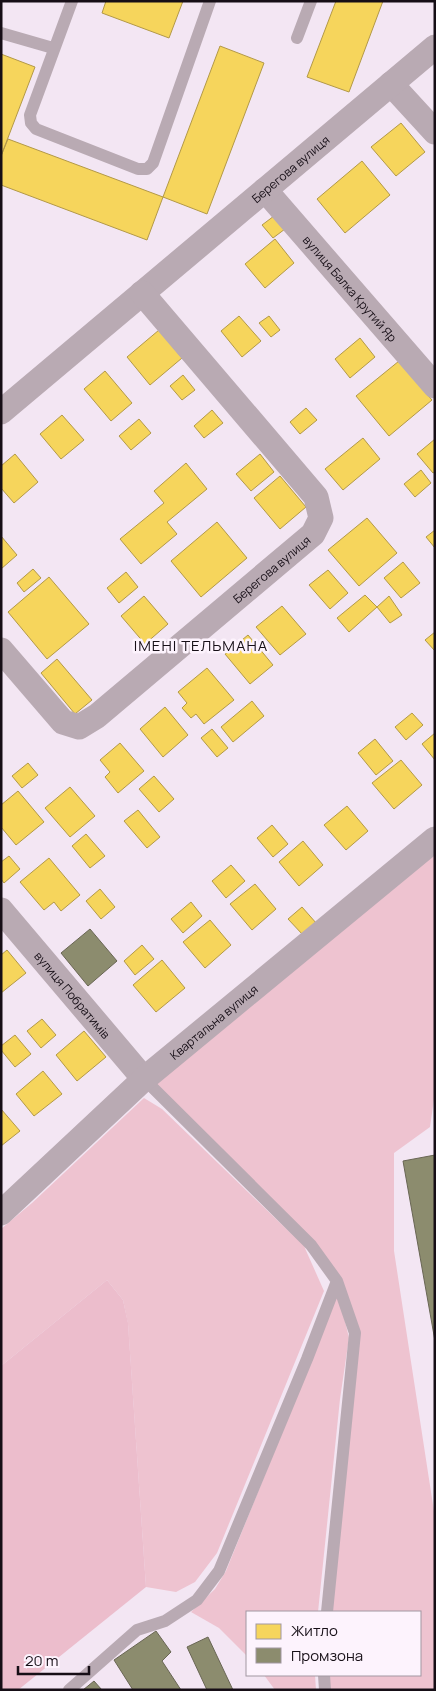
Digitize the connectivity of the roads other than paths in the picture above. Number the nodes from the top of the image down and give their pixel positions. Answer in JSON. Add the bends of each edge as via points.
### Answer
{"nodes":[{"id":1,"x":72,"y":1,"type":"edge"},
{"id":2,"x":210,"y":1,"type":"edge"},
{"id":3,"x":311,"y":1,"type":"edge"},
{"id":4,"x":1,"y":34,"type":"edge"},
{"id":5,"x":297,"y":38,"type":"dead end"},
{"id":6,"x":435,"y":47,"type":"edge"},
{"id":7,"x":53,"y":48,"type":"junction"},
{"id":8,"x":391,"y":84,"type":"junction"},
{"id":9,"x":435,"y":132,"type":"edge"},
{"id":10,"x":265,"y":190,"type":"junction"},
{"id":11,"x":142,"y":293,"type":"junction"},
{"id":12,"x":435,"y":386,"type":"edge"},
{"id":13,"x":4,"y":403,"type":"edge"},
{"id":14,"x":1,"y":650,"type":"edge"},
{"id":15,"x":435,"y":839,"type":"edge"},
{"id":16,"x":1,"y":910,"type":"edge"},
{"id":17,"x":144,"y":1079,"type":"junction"},
{"id":18,"x":1,"y":1213,"type":"edge"},
{"id":19,"x":337,"y":1281,"type":"junction"},
{"id":20,"x":328,"y":1611,"type":"edge"},
{"id":21,"x":324,"y":1676,"type":"edge"},
{"id":22,"x":69,"y":1690,"type":"edge"},
{"id":23,"x":325,"y":1690,"type":"edge"}],
"edges":[{"from":1,"to":7,"type":"lane"},
{"from":2,"to":7,"type":"lane","via":[[153,163],[147,169],[138,170],[36,129],[31,123],[30,115]]},
{"from":3,"to":5,"type":"lane"},
{"from":4,"to":7,"type":"lane"},
{"from":6,"to":8,"type":"street","name":"Берегова вулиця"},
{"from":8,"to":9,"type":"street"},
{"from":8,"to":10,"type":"street","name":"Берегова вулиця"},
{"from":10,"to":11,"type":"street","name":"Берегова вулиця"},
{"from":10,"to":12,"type":"street","name":"вулиця Балка Крутий Яр"},
{"from":11,"to":13,"type":"street","name":"Берегова вулиця"},
{"from":11,"to":14,"type":"street","name":"Берегова вулиця","via":[[316,497],[320,518],[313,534],[98,716],[79,727],[64,722]]},
{"from":15,"to":17,"type":"street","name":"Квартальна вулиця"},
{"from":16,"to":17,"type":"street","name":"вулиця Побратимів"},
{"from":17,"to":18,"type":"street","name":"Квартальна вулиця"},
{"from":17,"to":19,"type":"lane","via":[[311,1245]]},
{"from":19,"to":20,"type":"lane","via":[[356,1333]]},
{"from":19,"to":22,"type":"lane","via":[[222,1561],[208,1587],[196,1600],[165,1621],[137,1630]]},
{"from":21,"to":23,"type":"lane"}]}
